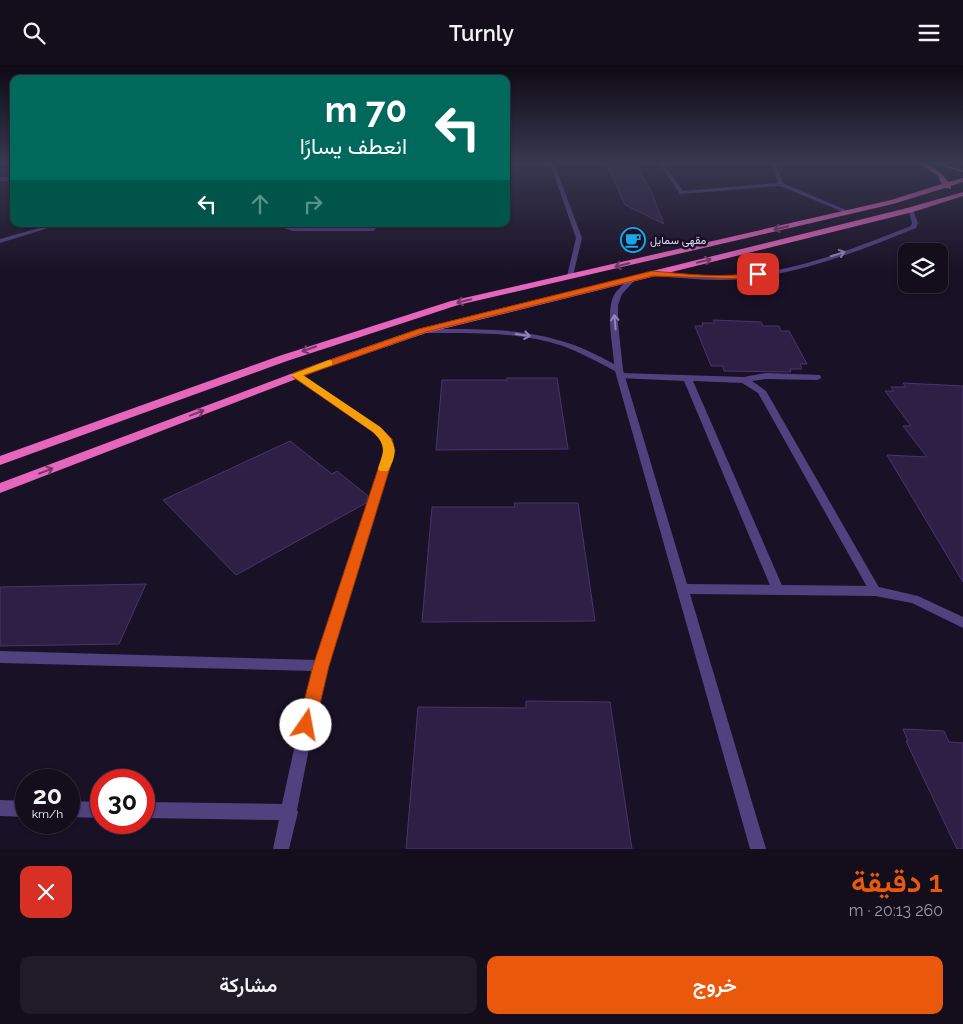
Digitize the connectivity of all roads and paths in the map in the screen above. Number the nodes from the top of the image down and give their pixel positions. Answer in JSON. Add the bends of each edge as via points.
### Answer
{"nodes":[{"id":1,"x":565,"y":200,"type":"edge"},
{"id":2,"x":818,"y":200,"type":"edge"},
{"id":3,"x":901,"y":200,"type":"edge"},
{"id":4,"x":948,"y":200,"type":"edge"},
{"id":5,"x":910,"y":210,"type":"junction"},
{"id":6,"x":850,"y":213,"type":"junction"},
{"id":7,"x":48,"y":227,"type":"edge"},
{"id":8,"x":286,"y":227,"type":"edge"},
{"id":9,"x":373,"y":229,"type":"dead end"},
{"id":10,"x":0,"y":241,"type":"edge"},
{"id":11,"x":652,"y":274,"type":"junction"},
{"id":12,"x":570,"y":276,"type":"junction"},
{"id":13,"x":634,"y":278,"type":"junction"},
{"id":14,"x":422,"y":331,"type":"junction"},
{"id":15,"x":620,"y":373,"type":"junction"},
{"id":16,"x":296,"y":375,"type":"junction"},
{"id":17,"x":817,"y":377,"type":"dead end"},
{"id":18,"x":687,"y":378,"type":"junction"},
{"id":19,"x":744,"y":380,"type":"junction"},
{"id":20,"x":0,"y":461,"type":"edge"},
{"id":21,"x":0,"y":488,"type":"edge"},
{"id":22,"x":684,"y":589,"type":"junction"},
{"id":23,"x":778,"y":591,"type":"junction"},
{"id":24,"x":875,"y":591,"type":"junction"},
{"id":25,"x":963,"y":623,"type":"edge"},
{"id":26,"x":0,"y":657,"type":"edge"},
{"id":27,"x":321,"y":666,"type":"junction"},
{"id":28,"x":0,"y":809,"type":"edge"},
{"id":29,"x":15,"y":809,"type":"edge"},
{"id":30,"x":155,"y":811,"type":"edge"},
{"id":31,"x":290,"y":813,"type":"junction"},
{"id":32,"x":281,"y":849,"type":"edge"},
{"id":33,"x":758,"y":849,"type":"edge"}],
"edges":[{"from":1,"to":12,"type":"street","via":[[579,238]]},
{"from":2,"to":6,"type":"street"},
{"from":3,"to":6,"type":"highway"},
{"from":4,"to":5,"type":"highway"},
{"from":11,"to":5,"type":"highway","one_way":true},
{"from":11,"to":5,"type":"street","one_way":true,"via":[[744,277],[787,269],[914,227]]},
{"from":6,"to":12,"type":"highway","one_way":true},
{"from":7,"to":10,"type":"street"},
{"from":8,"to":9,"type":"street"},
{"from":11,"to":13,"type":"highway"},
{"from":12,"to":20,"type":"highway","one_way":true,"via":[[384,323]]},
{"from":13,"to":14,"type":"highway"},
{"from":15,"to":13,"type":"street","one_way":true,"via":[[615,301],[621,289]]},
{"from":14,"to":15,"type":"street","one_way":true,"via":[[538,337],[568,345]]},
{"from":14,"to":16,"type":"highway"},
{"from":15,"to":18,"type":"street"},
{"from":15,"to":22,"type":"street"},
{"from":21,"to":16,"type":"highway","one_way":true},
{"from":16,"to":27,"type":"street","via":[[376,430],[386,439],[390,451]]},
{"from":17,"to":19,"type":"street","via":[[766,376]]},
{"from":18,"to":19,"type":"street"},
{"from":18,"to":23,"type":"street"},
{"from":19,"to":24,"type":"street","via":[[762,391]]},
{"from":22,"to":23,"type":"street"},
{"from":22,"to":33,"type":"street"},
{"from":23,"to":24,"type":"street"},
{"from":24,"to":25,"type":"street","via":[[914,599]]},
{"from":26,"to":27,"type":"street"},
{"from":27,"to":31,"type":"street"},
{"from":28,"to":29,"type":"street"},
{"from":30,"to":31,"type":"street"},
{"from":31,"to":32,"type":"street"}]}
